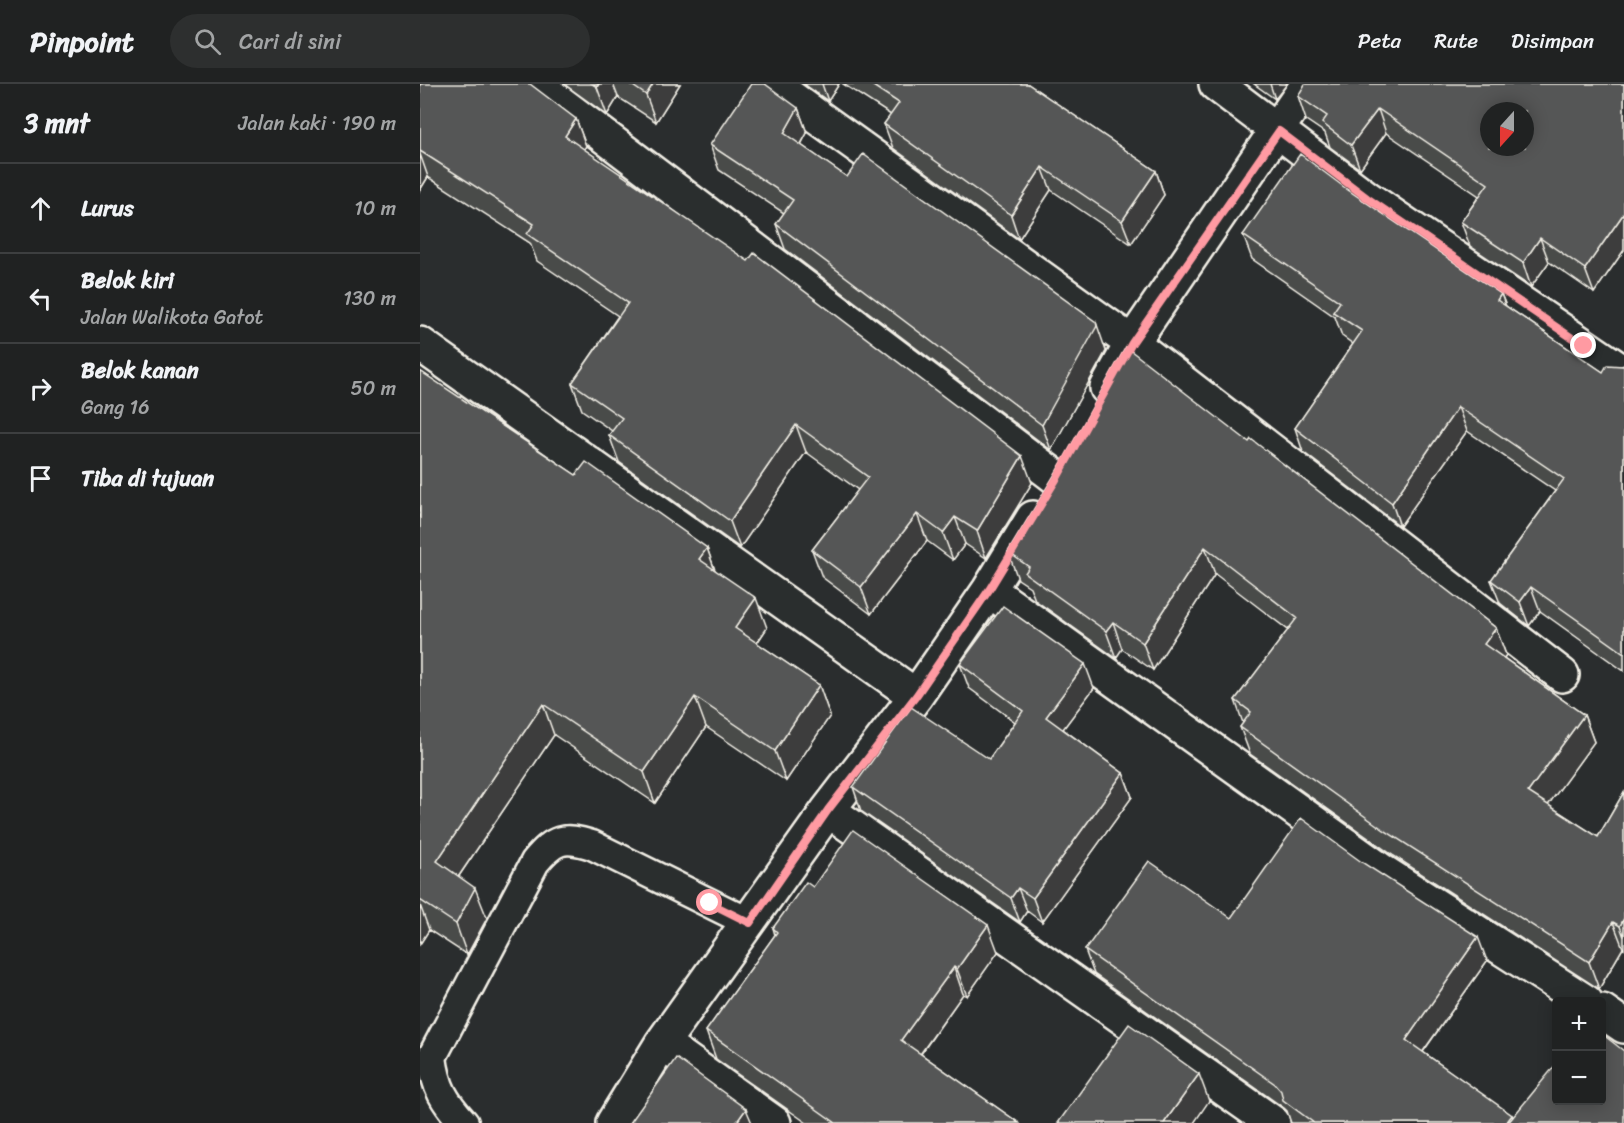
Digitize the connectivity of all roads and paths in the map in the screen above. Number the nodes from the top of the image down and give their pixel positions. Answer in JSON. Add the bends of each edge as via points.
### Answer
{"nodes":[{"id":1,"x":535,"y":84,"type":"edge"},
{"id":2,"x":772,"y":84,"type":"edge"},
{"id":3,"x":1216,"y":84,"type":"edge"},
{"id":4,"x":1308,"y":84,"type":"edge"},
{"id":5,"x":1279,"y":131,"type":"junction"},
{"id":6,"x":1132,"y":343,"type":"junction"},
{"id":7,"x":420,"y":344,"type":"edge"},
{"id":8,"x":1624,"y":373,"type":"edge"},
{"id":9,"x":1092,"y":416,"type":"edge"},
{"id":10,"x":1074,"y":447,"type":"edge"},
{"id":11,"x":1057,"y":478,"type":"junction"},
{"id":12,"x":989,"y":590,"type":"junction"},
{"id":13,"x":1562,"y":675,"type":"dead end"},
{"id":14,"x":916,"y":696,"type":"junction"},
{"id":15,"x":828,"y":810,"type":"junction"},
{"id":16,"x":750,"y":923,"type":"junction"},
{"id":17,"x":1578,"y":997,"type":"edge"},
{"id":18,"x":1606,"y":1014,"type":"edge"},
{"id":19,"x":1624,"y":1026,"type":"edge"},
{"id":20,"x":662,"y":1043,"type":"junction"},
{"id":21,"x":464,"y":1123,"type":"edge"},
{"id":22,"x":613,"y":1123,"type":"edge"},
{"id":23,"x":774,"y":1123,"type":"edge"},
{"id":24,"x":1273,"y":1123,"type":"edge"}],
"edges":[{"from":1,"to":11,"type":"street"},
{"from":2,"to":6,"type":"street"},
{"from":3,"to":5,"type":"street"},
{"from":4,"to":5,"type":"street"},
{"from":5,"to":6,"type":"street"},
{"from":5,"to":8,"type":"street","via":[[1367,198]]},
{"from":6,"to":9,"type":"street"},
{"from":6,"to":13,"type":"street"},
{"from":7,"to":14,"type":"street"},
{"from":10,"to":11,"type":"street"},
{"from":11,"to":12,"type":"street"},
{"from":12,"to":14,"type":"street"},
{"from":12,"to":17,"type":"street","via":[[1383,872]]},
{"from":14,"to":15,"type":"street"},
{"from":15,"to":16,"type":"street"},
{"from":15,"to":24,"type":"street"},
{"from":16,"to":20,"type":"street"},
{"from":16,"to":21,"type":"lane","via":[[592,844],[571,838],[549,844],[535,862],[432,1058],[435,1082],[448,1106]]},
{"from":18,"to":19,"type":"street"},
{"from":20,"to":22,"type":"street"},
{"from":20,"to":23,"type":"street"}]}
